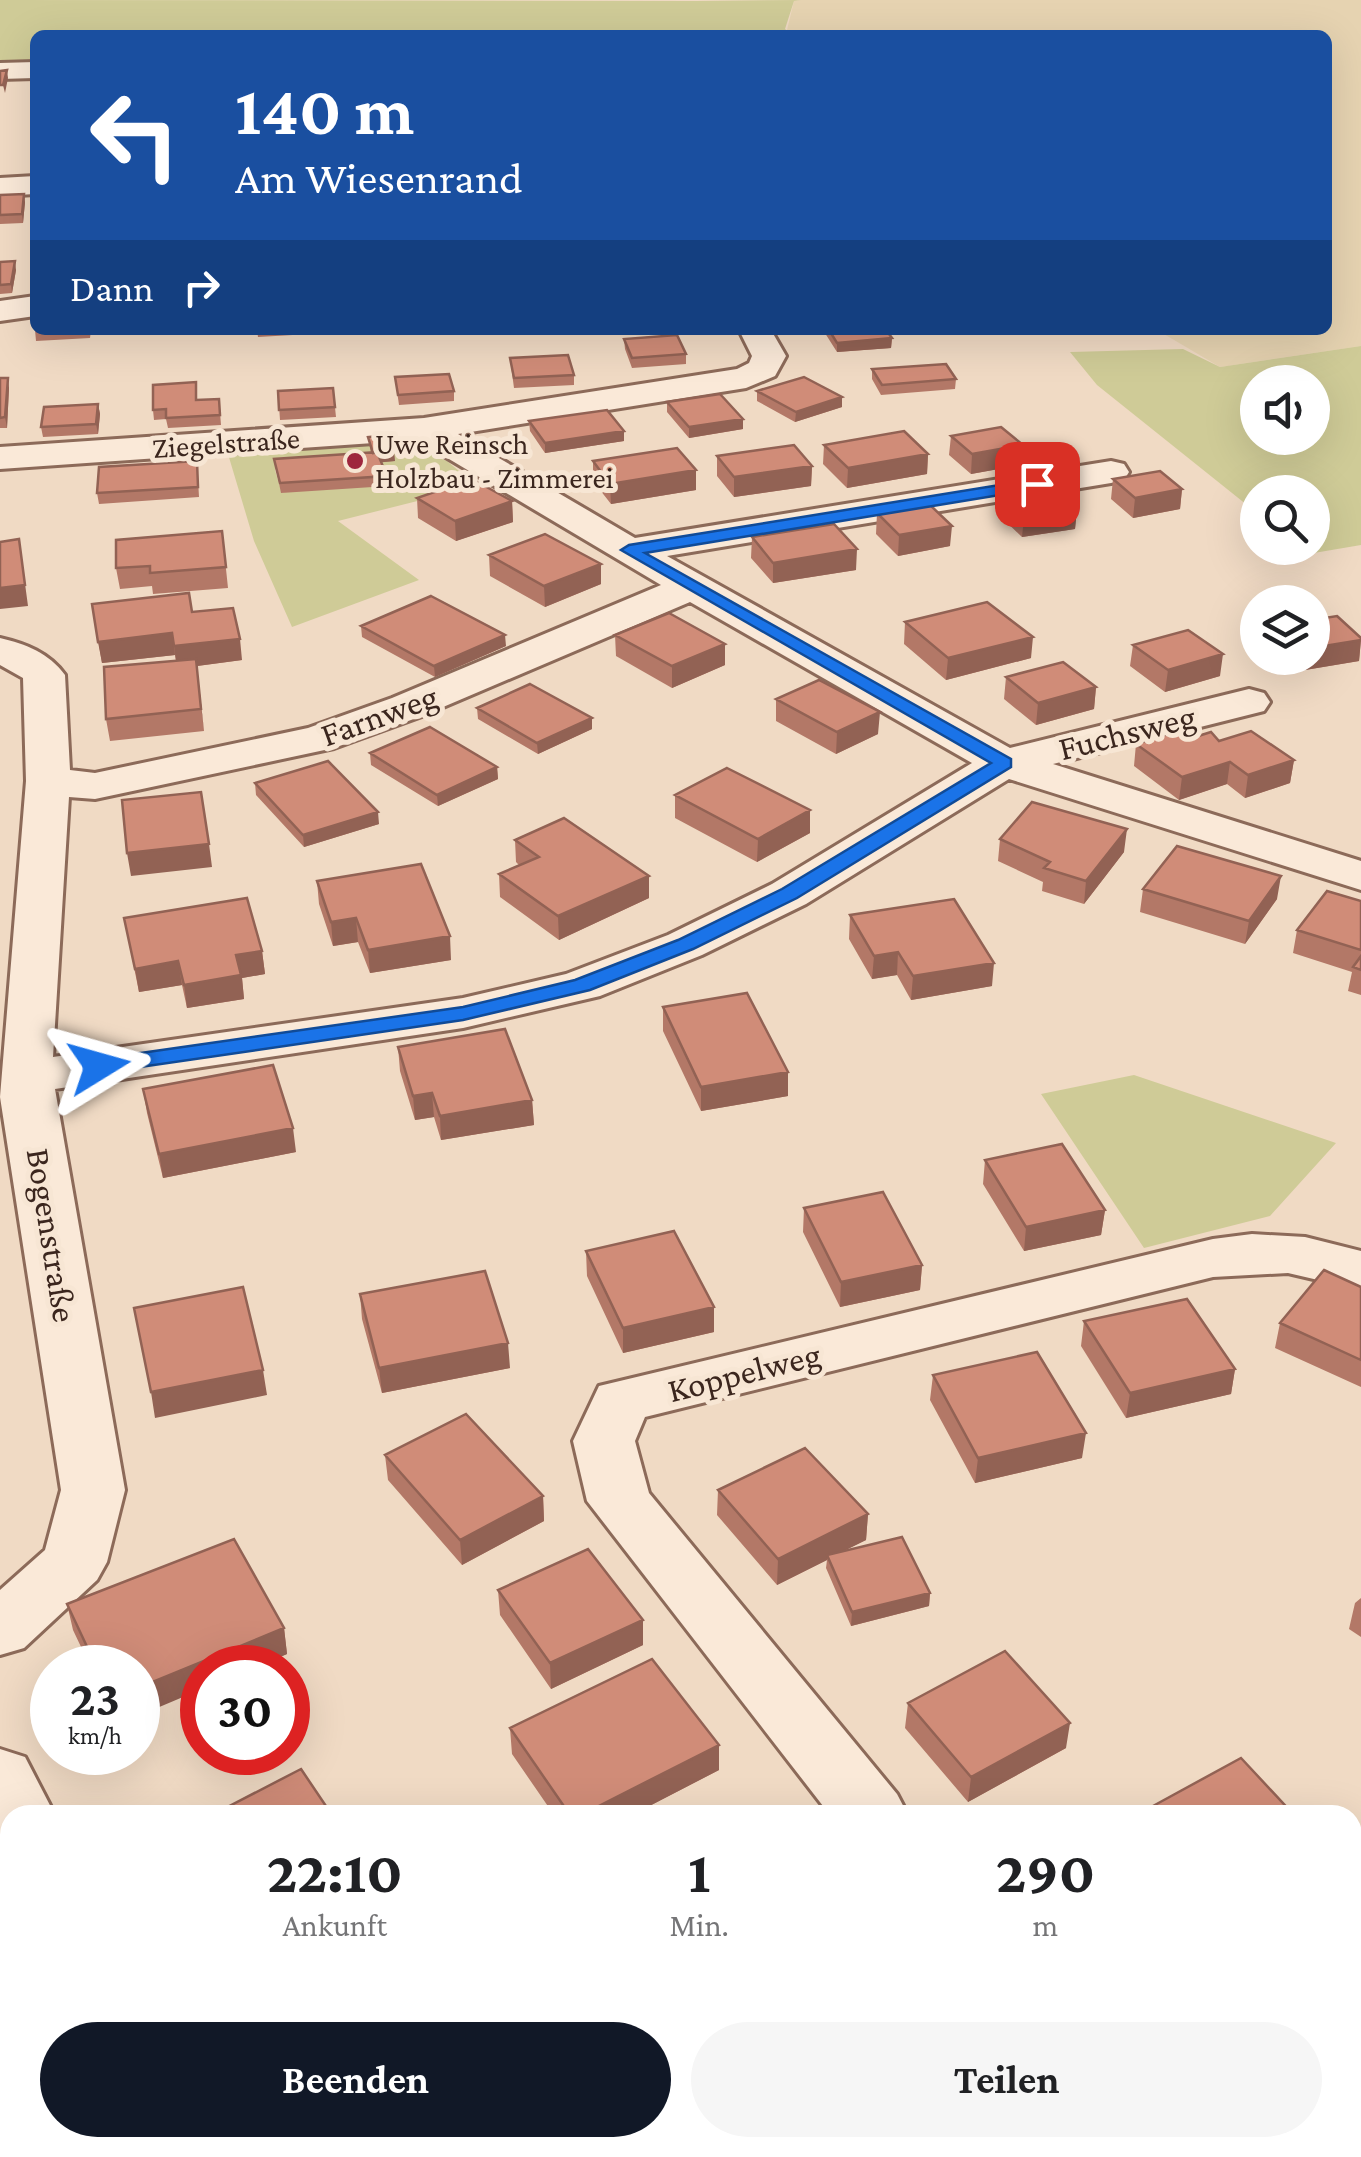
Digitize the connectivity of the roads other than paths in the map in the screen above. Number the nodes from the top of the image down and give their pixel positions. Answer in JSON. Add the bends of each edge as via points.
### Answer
{"nodes":[{"id":1,"x":30,"y":70,"type":"edge"},
{"id":2,"x":0,"y":71,"type":"edge"},
{"id":3,"x":30,"y":185,"type":"edge"},
{"id":4,"x":0,"y":187,"type":"edge"},
{"id":5,"x":30,"y":307,"type":"edge"},
{"id":6,"x":0,"y":311,"type":"edge"},
{"id":7,"x":758,"y":335,"type":"edge"},
{"id":8,"x":424,"y":428,"type":"junction"},
{"id":9,"x":0,"y":458,"type":"edge"},
{"id":10,"x":1111,"y":472,"type":"dead end"},
{"id":11,"x":629,"y":550,"type":"junction"},
{"id":12,"x":693,"y":586,"type":"junction"},
{"id":13,"x":0,"y":650,"type":"edge"},
{"id":14,"x":1250,"y":702,"type":"dead end"},
{"id":15,"x":1004,"y":763,"type":"junction"},
{"id":16,"x":48,"y":781,"type":"junction"},
{"id":17,"x":1361,"y":876,"type":"edge"},
{"id":18,"x":13,"y":1078,"type":"edge"},
{"id":19,"x":1361,"y":1271,"type":"edge"},
{"id":20,"x":0,"y":1630,"type":"edge"},
{"id":21,"x":0,"y":1778,"type":"edge"},
{"id":22,"x":13,"y":1805,"type":"edge"},
{"id":23,"x":864,"y":1805,"type":"edge"}],
"edges":[{"from":1,"to":2,"type":"street"},
{"from":3,"to":4,"type":"street"},
{"from":5,"to":6,"type":"street"},
{"from":7,"to":8,"type":"street","name":"Ziegelstraße","via":[[768,356],[763,370],[746,378]]},
{"from":8,"to":9,"type":"street","name":"Ziegelstraße"},
{"from":8,"to":11,"type":"street"},
{"from":10,"to":11,"type":"street"},
{"from":11,"to":12,"type":"street"},
{"from":12,"to":15,"type":"street"},
{"from":12,"to":16,"type":"street","name":"Farnweg","via":[[319,740],[96,786]]},
{"from":13,"to":16,"type":"street","name":"Bogenstraße","via":[[44,676]]},
{"from":14,"to":15,"type":"street","name":"Fuchsweg"},
{"from":15,"to":17,"type":"street"},
{"from":15,"to":18,"type":"street","name":"Fuchsweg","via":[[790,894],[582,985],[463,1013]]},
{"from":16,"to":18,"type":"street","name":"Bogenstraße"},
{"from":18,"to":20,"type":"street","name":"Bogenstraße","via":[[93,1490],[74,1562]]},
{"from":19,"to":23,"type":"street","name":"Koppelweg","via":[[1264,1250],[1212,1258],[621,1402],[604,1441],[619,1501]]},
{"from":21,"to":22,"type":"street"}]}
